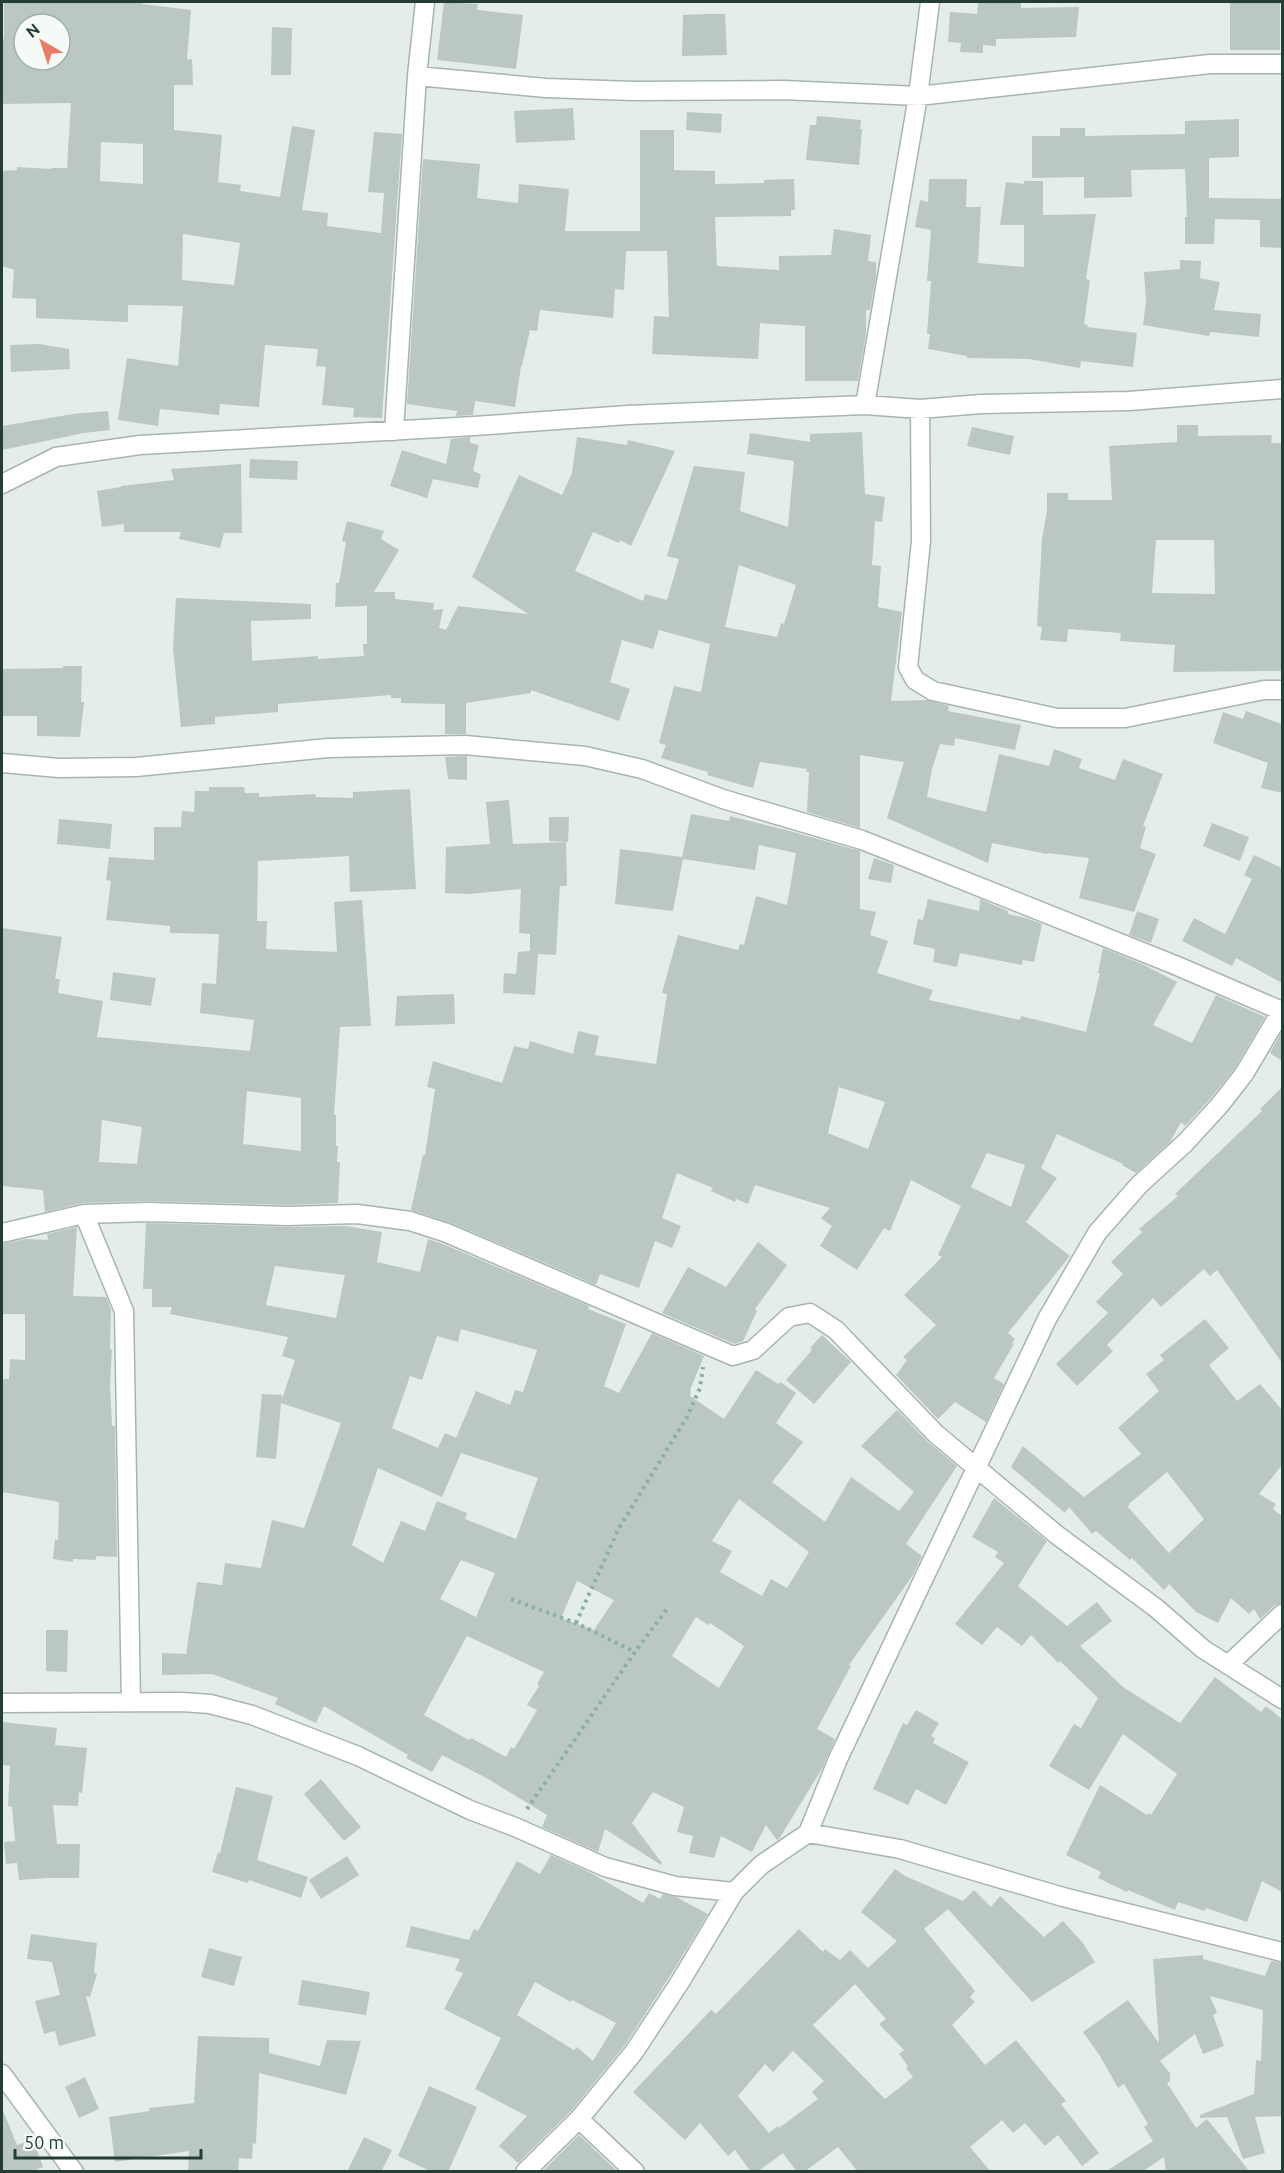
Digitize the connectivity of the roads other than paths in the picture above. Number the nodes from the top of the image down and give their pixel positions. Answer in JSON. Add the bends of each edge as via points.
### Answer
{"nodes":[{"id":1,"x":425,"y":2,"type":"edge"},
{"id":2,"x":930,"y":2,"type":"edge"},
{"id":3,"x":1282,"y":64,"type":"edge"},
{"id":4,"x":417,"y":76,"type":"junction"},
{"id":5,"x":918,"y":96,"type":"junction"},
{"id":6,"x":1282,"y":388,"type":"edge"},
{"id":7,"x":865,"y":405,"type":"junction"},
{"id":8,"x":920,"y":409,"type":"junction"},
{"id":9,"x":394,"y":431,"type":"junction"},
{"id":10,"x":2,"y":484,"type":"edge"},
{"id":11,"x":1282,"y":690,"type":"edge"},
{"id":12,"x":2,"y":763,"type":"edge"},
{"id":13,"x":1282,"y":1011,"type":"edge"},
{"id":14,"x":84,"y":1214,"type":"junction"},
{"id":15,"x":2,"y":1233,"type":"edge"},
{"id":16,"x":977,"y":1467,"type":"junction"},
{"id":17,"x":1282,"y":1614,"type":"edge"},
{"id":18,"x":1228,"y":1665,"type":"junction"},
{"id":19,"x":1282,"y":1699,"type":"edge"},
{"id":20,"x":131,"y":1702,"type":"junction"},
{"id":21,"x":2,"y":1703,"type":"edge"},
{"id":22,"x":808,"y":1833,"type":"junction"},
{"id":23,"x":734,"y":1892,"type":"junction"},
{"id":24,"x":1282,"y":1952,"type":"edge"},
{"id":25,"x":2,"y":2074,"type":"edge"},
{"id":26,"x":579,"y":2119,"type":"junction"},
{"id":27,"x":74,"y":2172,"type":"edge"},
{"id":28,"x":525,"y":2172,"type":"edge"},
{"id":29,"x":635,"y":2172,"type":"edge"}],
"edges":[{"from":1,"to":4,"type":"street"},
{"from":2,"to":5,"type":"street"},
{"from":3,"to":5,"type":"street","via":[[1210,64]]},
{"from":4,"to":5,"type":"street","via":[[557,88],[783,90]]},
{"from":4,"to":9,"type":"street"},
{"from":5,"to":7,"type":"street"},
{"from":6,"to":8,"type":"street","via":[[1129,401]]},
{"from":7,"to":8,"type":"street"},
{"from":7,"to":9,"type":"street","via":[[628,415]]},
{"from":8,"to":11,"type":"street","via":[[921,541],[908,667],[915,680],[933,691],[1057,718],[1125,718],[1264,690]]},
{"from":9,"to":10,"type":"street","via":[[140,445],[56,457]]},
{"from":12,"to":13,"type":"street","via":[[58,768],[136,767],[328,748],[465,744],[585,756],[642,769],[723,799],[862,840]]},
{"from":13,"to":16,"type":"street","via":[[1244,1074],[1219,1106],[1097,1233],[1047,1319]]},
{"from":14,"to":15,"type":"street"},
{"from":14,"to":16,"type":"street","via":[[357,1214],[410,1221],[447,1233],[733,1356],[753,1350],[789,1317],[810,1313],[836,1330],[936,1434]]},
{"from":14,"to":20,"type":"street","via":[[124,1311]]},
{"from":16,"to":18,"type":"street","via":[[1058,1535]]},
{"from":16,"to":22,"type":"street","via":[[838,1759]]},
{"from":17,"to":18,"type":"street"},
{"from":18,"to":19,"type":"street"},
{"from":20,"to":21,"type":"street"},
{"from":20,"to":23,"type":"street","via":[[210,1704],[252,1715],[358,1756],[452,1802],[604,1867],[675,1886]]},
{"from":22,"to":23,"type":"street","via":[[761,1865]]},
{"from":22,"to":24,"type":"street","via":[[900,1848],[1063,1897]]},
{"from":23,"to":26,"type":"street","via":[[634,2052]]},
{"from":25,"to":27,"type":"street"},
{"from":26,"to":28,"type":"street"},
{"from":26,"to":29,"type":"street"}]}
